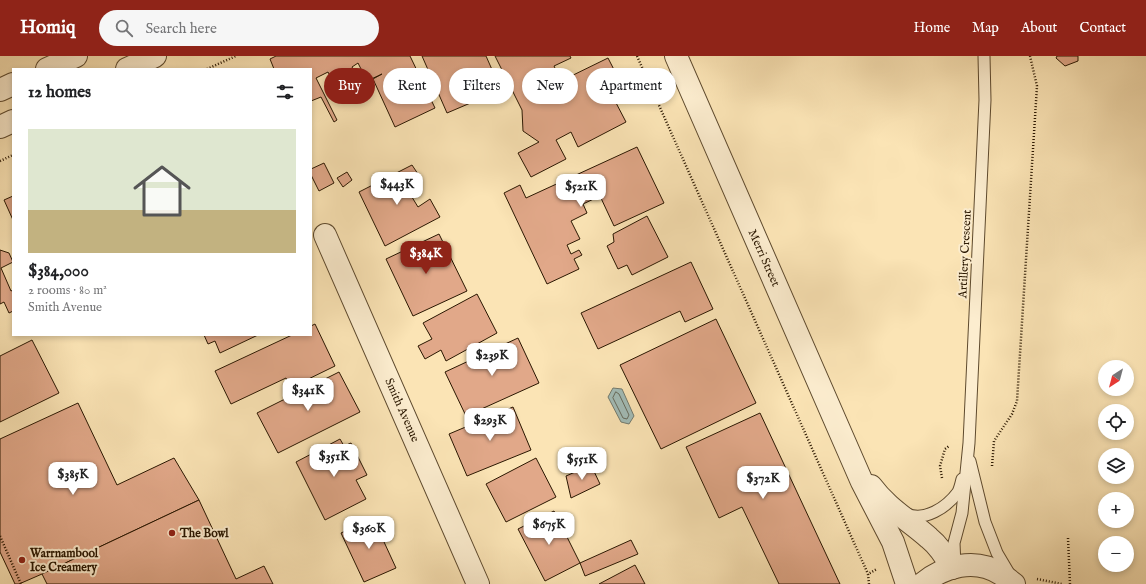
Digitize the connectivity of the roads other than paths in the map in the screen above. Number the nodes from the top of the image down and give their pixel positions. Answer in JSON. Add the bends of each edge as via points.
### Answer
{"nodes":[{"id":1,"x":155,"y":56,"type":"edge"},
{"id":2,"x":676,"y":56,"type":"edge"},
{"id":3,"x":984,"y":56,"type":"edge"},
{"id":4,"x":129,"y":68,"type":"edge"},
{"id":5,"x":12,"y":84,"type":"edge"},
{"id":6,"x":0,"y":90,"type":"edge"},
{"id":7,"x":12,"y":121,"type":"edge"},
{"id":8,"x":0,"y":126,"type":"edge"},
{"id":9,"x":325,"y":235,"type":"dead end"},
{"id":10,"x":968,"y":453,"type":"junction"},
{"id":11,"x":853,"y":461,"type":"junction"},
{"id":12,"x":874,"y":490,"type":"junction"},
{"id":13,"x":954,"y":567,"type":"junction"},
{"id":14,"x":1021,"y":582,"type":"edge"},
{"id":15,"x":477,"y":584,"type":"edge"},
{"id":16,"x":908,"y":584,"type":"edge"},
{"id":17,"x":922,"y":584,"type":"edge"}],
"edges":[{"from":1,"to":4,"type":"street"},
{"from":2,"to":11,"type":"street","name":"Merri Street"},
{"from":3,"to":10,"type":"lane","name":"Artillery Crescent","via":[[985,108]]},
{"from":5,"to":6,"type":"street"},
{"from":7,"to":8,"type":"street"},
{"from":9,"to":15,"type":"street","name":"Smith Avenue"},
{"from":10,"to":12,"type":"lane","via":[[959,490],[944,506],[927,515],[910,516]]},
{"from":10,"to":13,"type":"lane","name":"Artillery Crescent","via":[[962,513],[954,542]]},
{"from":10,"to":14,"type":"lane","name":"Artillery Crescent","via":[[985,522],[997,553]]},
{"from":11,"to":12,"type":"street","name":"Merri Street"},
{"from":11,"to":16,"type":"street","name":"Merri Street","via":[[872,504],[893,542]]},
{"from":12,"to":13,"type":"street","name":"Merri Street","via":[[930,538]]},
{"from":13,"to":14,"type":"street","via":[[984,567]]},
{"from":13,"to":17,"type":"street","via":[[945,569]]}]}
